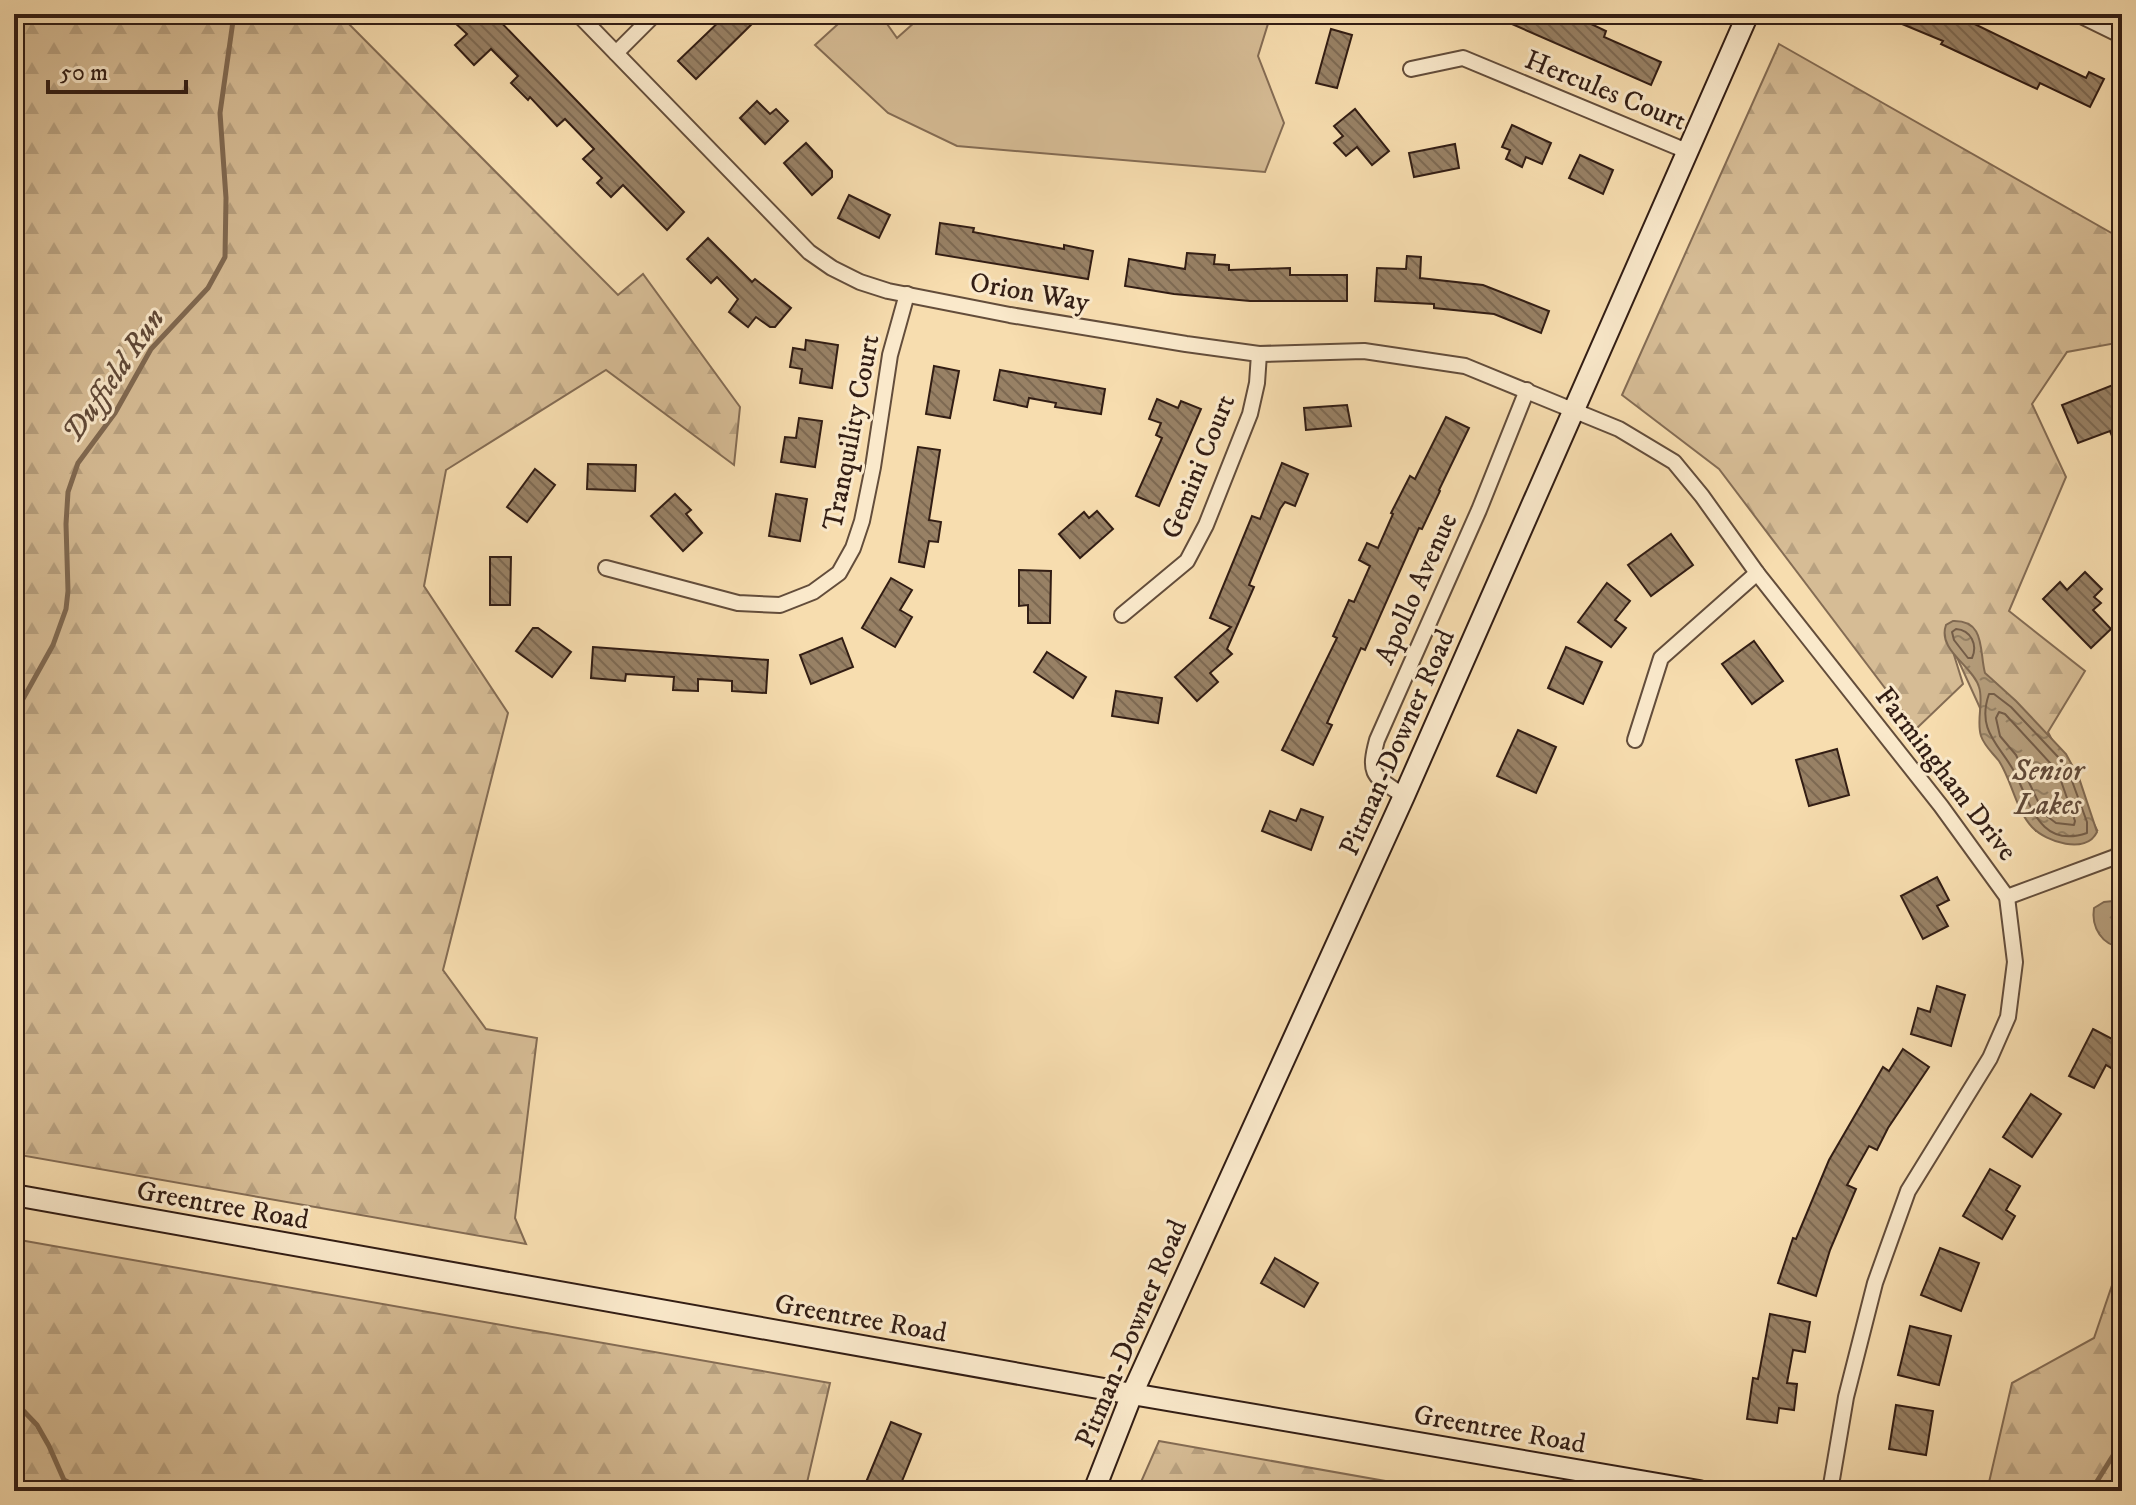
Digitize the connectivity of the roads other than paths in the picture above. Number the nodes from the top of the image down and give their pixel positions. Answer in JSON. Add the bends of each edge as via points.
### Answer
{"nodes":[{"id":1,"x":578,"y":14,"type":"edge"},
{"id":2,"x":655,"y":14,"type":"edge"},
{"id":3,"x":1748,"y":14,"type":"edge"},
{"id":4,"x":2077,"y":14,"type":"edge"},
{"id":5,"x":2122,"y":36,"type":"edge"},
{"id":6,"x":616,"y":53,"type":"junction"},
{"id":7,"x":1411,"y":69,"type":"dead end"},
{"id":8,"x":1689,"y":152,"type":"junction"},
{"id":9,"x":907,"y":294,"type":"junction"},
{"id":10,"x":1259,"y":354,"type":"junction"},
{"id":11,"x":1527,"y":390,"type":"junction"},
{"id":12,"x":1573,"y":409,"type":"junction"},
{"id":13,"x":606,"y":568,"type":"dead end"},
{"id":14,"x":1757,"y":573,"type":"junction"},
{"id":15,"x":1122,"y":615,"type":"dead end"},
{"id":16,"x":1635,"y":740,"type":"dead end"},
{"id":17,"x":1404,"y":796,"type":"junction"},
{"id":18,"x":2122,"y":850,"type":"edge"},
{"id":19,"x":2007,"y":897,"type":"junction"},
{"id":20,"x":14,"y":1195,"type":"edge"},
{"id":21,"x":1132,"y":1394,"type":"junction"},
{"id":22,"x":1094,"y":1491,"type":"edge"},
{"id":23,"x":1699,"y":1491,"type":"edge"},
{"id":24,"x":1830,"y":1491,"type":"edge"}],
"edges":[{"from":1,"to":6,"type":"street","name":"Orion Way"},
{"from":2,"to":6,"type":"street"},
{"from":3,"to":8,"type":"street","name":"Pitman-Downer Road"},
{"from":4,"to":5,"type":"street"},
{"from":6,"to":9,"type":"street","name":"Orion Way","via":[[809,252],[860,282]]},
{"from":7,"to":8,"type":"street","name":"Hercules Court","via":[[1463,58]]},
{"from":8,"to":12,"type":"street","name":"Pitman-Downer Road"},
{"from":9,"to":10,"type":"street","name":"Orion Way"},
{"from":9,"to":13,"type":"street","name":"Tranquility Court","via":[[890,355],[862,521],[839,573],[813,592],[780,605],[738,603]]},
{"from":10,"to":11,"type":"street","name":"Orion Way","via":[[1402,355],[1465,366]]},
{"from":10,"to":15,"type":"street","name":"Gemini Court","via":[[1250,414],[1206,525],[1187,561]]},
{"from":11,"to":12,"type":"street","name":"Orion Way"},
{"from":11,"to":17,"type":"street","name":"Apollo Avenue","via":[[1377,740],[1371,761],[1375,775]]},
{"from":12,"to":14,"type":"street","name":"Farmingham Drive","via":[[1674,462]]},
{"from":12,"to":17,"type":"street","name":"Pitman-Downer Road"},
{"from":14,"to":16,"type":"street","via":[[1661,658]]},
{"from":14,"to":19,"type":"street","name":"Farmingham Drive"},
{"from":17,"to":21,"type":"street","name":"Pitman-Downer Road"},
{"from":18,"to":19,"type":"street"},
{"from":19,"to":24,"type":"street","name":"Farmingham Drive","via":[[2015,962],[2008,1017],[1990,1058],[1908,1191],[1875,1283],[1846,1397]]},
{"from":20,"to":21,"type":"street","name":"Greentree Road"},
{"from":21,"to":22,"type":"street","name":"Pitman-Downer Road"},
{"from":21,"to":23,"type":"street","name":"Greentree Road"}]}
